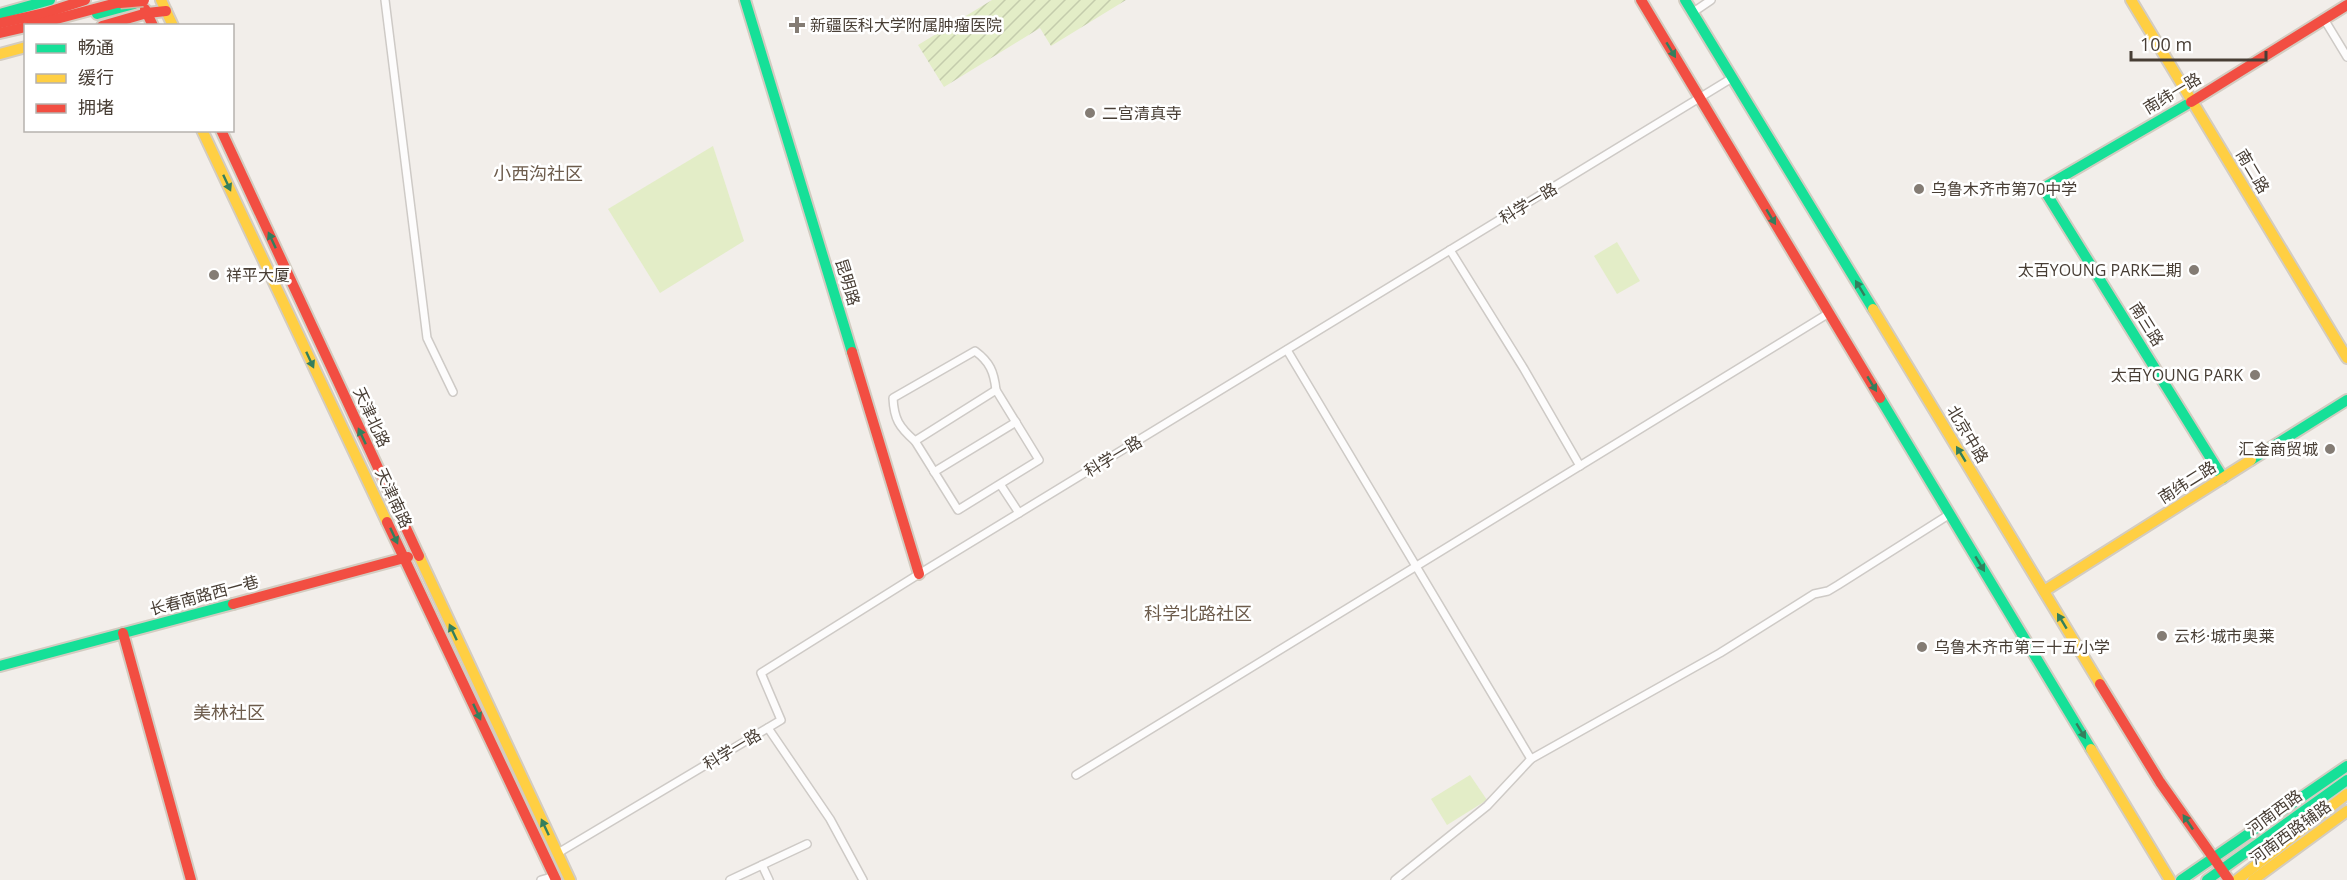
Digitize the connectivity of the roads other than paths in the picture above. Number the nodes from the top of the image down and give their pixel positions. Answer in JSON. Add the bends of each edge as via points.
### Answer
{"nodes":[{"id":1,"x":50,"y":0,"type":"edge"},
{"id":2,"x":85,"y":0,"type":"edge"},
{"id":3,"x":385,"y":0,"type":"edge"},
{"id":4,"x":745,"y":0,"type":"edge"},
{"id":5,"x":1641,"y":0,"type":"edge"},
{"id":6,"x":1685,"y":0,"type":"edge"},
{"id":7,"x":1711,"y":0,"type":"edge"},
{"id":8,"x":2131,"y":0,"type":"edge"},
{"id":9,"x":124,"y":1,"type":"edge"},
{"id":10,"x":145,"y":3,"type":"edge"},
{"id":11,"x":2347,"y":4,"type":"edge"},
{"id":12,"x":164,"y":5,"type":"edge"},
{"id":13,"x":1692,"y":13,"type":"junction"},
{"id":14,"x":0,"y":14,"type":"edge"},
{"id":15,"x":2324,"y":19,"type":"junction"},
{"id":16,"x":0,"y":23,"type":"edge"},
{"id":17,"x":38,"y":24,"type":"edge"},
{"id":18,"x":61,"y":24,"type":"edge"},
{"id":19,"x":106,"y":24,"type":"edge"},
{"id":20,"x":152,"y":24,"type":"edge"},
{"id":21,"x":172,"y":24,"type":"edge"},
{"id":22,"x":24,"y":27,"type":"edge"},
{"id":23,"x":0,"y":33,"type":"edge"},
{"id":24,"x":24,"y":33,"type":"edge"},
{"id":25,"x":0,"y":39,"type":"edge"},
{"id":26,"x":24,"y":48,"type":"edge"},
{"id":27,"x":0,"y":54,"type":"edge"},
{"id":28,"x":2347,"y":57,"type":"edge"},
{"id":29,"x":1732,"y":78,"type":"junction"},
{"id":30,"x":1700,"y":98,"type":"junction"},
{"id":31,"x":2193,"y":101,"type":"junction"},
{"id":32,"x":203,"y":132,"type":"edge"},
{"id":33,"x":222,"y":132,"type":"edge"},
{"id":34,"x":2043,"y":188,"type":"joint"},
{"id":35,"x":1450,"y":250,"type":"junction"},
{"id":36,"x":1829,"y":313,"type":"junction"},
{"id":37,"x":1287,"y":350,"type":"junction"},
{"id":38,"x":2347,"y":358,"type":"edge"},
{"id":39,"x":996,"y":390,"type":"junction"},
{"id":40,"x":453,"y":392,"type":"dead end"},
{"id":41,"x":2347,"y":400,"type":"edge"},
{"id":42,"x":1016,"y":422,"type":"junction"},
{"id":43,"x":915,"y":441,"type":"junction"},
{"id":44,"x":1580,"y":466,"type":"junction"},
{"id":45,"x":934,"y":472,"type":"junction"},
{"id":46,"x":2223,"y":478,"type":"junction"},
{"id":47,"x":1000,"y":484,"type":"junction"},
{"id":48,"x":1018,"y":513,"type":"junction"},
{"id":49,"x":1950,"y":514,"type":"junction"},
{"id":50,"x":416,"y":554,"type":"junction"},
{"id":51,"x":404,"y":558,"type":"junction"},
{"id":52,"x":1415,"y":567,"type":"junction"},
{"id":53,"x":919,"y":574,"type":"junction"},
{"id":54,"x":2044,"y":591,"type":"junction"},
{"id":55,"x":123,"y":633,"type":"junction"},
{"id":56,"x":0,"y":666,"type":"edge"},
{"id":57,"x":768,"y":728,"type":"junction"},
{"id":58,"x":499,"y":745,"type":"junction"},
{"id":59,"x":1531,"y":759,"type":"junction"},
{"id":60,"x":2347,"y":766,"type":"edge"},
{"id":61,"x":1076,"y":775,"type":"dead end"},
{"id":62,"x":2347,"y":780,"type":"edge"},
{"id":63,"x":2347,"y":794,"type":"edge"},
{"id":64,"x":2347,"y":811,"type":"edge"},
{"id":65,"x":807,"y":844,"type":"dead end"},
{"id":66,"x":558,"y":853,"type":"junction"},
{"id":67,"x":2212,"y":858,"type":"junction"},
{"id":68,"x":762,"y":865,"type":"junction"},
{"id":69,"x":2225,"y":875,"type":"edge"},
{"id":70,"x":555,"y":878,"type":"edge"},
{"id":71,"x":192,"y":880,"type":"edge"},
{"id":72,"x":541,"y":880,"type":"edge"},
{"id":73,"x":570,"y":880,"type":"edge"},
{"id":74,"x":730,"y":880,"type":"edge"},
{"id":75,"x":769,"y":880,"type":"edge"},
{"id":76,"x":863,"y":880,"type":"edge"},
{"id":77,"x":1395,"y":880,"type":"edge"},
{"id":78,"x":2170,"y":880,"type":"edge"},
{"id":79,"x":2181,"y":880,"type":"edge"},
{"id":80,"x":2207,"y":880,"type":"edge"},
{"id":81,"x":2237,"y":880,"type":"edge"},
{"id":82,"x":2253,"y":880,"type":"edge"}],
"edges":[{"from":1,"to":14,"type":"main road"},
{"from":2,"to":16,"type":"main road"},
{"from":3,"to":40,"type":"street","via":[[427,338]]},
{"from":4,"to":53,"type":"main road","name":"昆明路"},
{"from":5,"to":30,"type":"main road","one_way":true},
{"from":6,"to":13,"type":"main road","name":"北京中路"},
{"from":7,"to":13,"type":"street"},
{"from":8,"to":31,"type":"main road","name":"南二路"},
{"from":9,"to":10,"type":"main road","bridge":true},
{"from":9,"to":17,"type":"main road"},
{"from":10,"to":12,"type":"main road"},
{"from":10,"to":18,"type":"main road"},
{"from":10,"to":19,"type":"main road"},
{"from":10,"to":20,"type":"main road"},
{"from":11,"to":15,"type":"main road","name":"南纬一路"},
{"from":12,"to":21,"type":"main road"},
{"from":13,"to":29,"type":"main road","name":"北京中路"},
{"from":15,"to":28,"type":"street"},
{"from":15,"to":31,"type":"main road","name":"南纬一路"},
{"from":22,"to":23,"type":"main road"},
{"from":24,"to":25,"type":"main road"},
{"from":26,"to":27,"type":"main road"},
{"from":29,"to":30,"type":"street","name":"科学一路"},
{"from":54,"to":29,"type":"main road","name":"北京中路","one_way":true},
{"from":30,"to":35,"type":"street","name":"科学一路"},
{"from":30,"to":36,"type":"main road","one_way":true},
{"from":31,"to":34,"type":"main road","name":"南纬一路"},
{"from":31,"to":38,"type":"main road","name":"南二路"},
{"from":32,"to":51,"type":"main road","name":"天津南路","one_way":true},
{"from":50,"to":33,"type":"main road","name":"天津北路","one_way":true},
{"from":34,"to":46,"type":"main road","name":"南三路"},
{"from":35,"to":37,"type":"street","name":"科学一路"},
{"from":35,"to":44,"type":"street"},
{"from":36,"to":44,"type":"street"},
{"from":36,"to":49,"type":"main road","one_way":true},
{"from":37,"to":48,"type":"street","name":"科学一路"},
{"from":37,"to":52,"type":"street"},
{"from":39,"to":42,"type":"street"},
{"from":39,"to":43,"type":"street"},
{"from":39,"to":43,"type":"street","via":[[994,372],[975,351],[893,398],[894,413]]},
{"from":41,"to":46,"type":"main road","name":"南纬二路"},
{"from":42,"to":45,"type":"street"},
{"from":42,"to":47,"type":"street","via":[[1039,459]]},
{"from":43,"to":45,"type":"street"},
{"from":44,"to":52,"type":"street"},
{"from":45,"to":47,"type":"street","via":[[958,510]]},
{"from":46,"to":54,"type":"main road","name":"南纬二路"},
{"from":47,"to":48,"type":"street"},
{"from":48,"to":53,"type":"street","name":"科学一路"},
{"from":49,"to":59,"type":"street","via":[[1839,585],[1814,594],[1720,653]]},
{"from":49,"to":78,"type":"main road","one_way":true},
{"from":50,"to":51,"type":"main road","name":"长春南路西一巷"},
{"from":58,"to":50,"type":"main road","name":"天津北路","one_way":true},
{"from":51,"to":55,"type":"main road","name":"长春南路西一巷"},
{"from":51,"to":58,"type":"main road","name":"天津南路","one_way":true},
{"from":52,"to":59,"type":"street"},
{"from":52,"to":61,"type":"street"},
{"from":53,"to":57,"type":"street","name":"科学一路","via":[[761,673],[781,720]]},
{"from":67,"to":54,"type":"main road","name":"北京中路","one_way":true,"via":[[2160,782]]},
{"from":55,"to":56,"type":"main road","name":"长春南路西一巷"},
{"from":55,"to":71,"type":"main road"},
{"from":57,"to":66,"type":"street","name":"科学一路"},
{"from":57,"to":76,"type":"street","via":[[830,819]]},
{"from":66,"to":58,"type":"main road","name":"天津北路","one_way":true},
{"from":58,"to":70,"type":"main road","name":"天津南路"},
{"from":59,"to":77,"type":"street","via":[[1487,806]]},
{"from":60,"to":67,"type":"main road","name":"河南西路辅路"},
{"from":62,"to":69,"type":"main road","name":"河南西路"},
{"from":63,"to":81,"type":"main road","name":"河南西路"},
{"from":64,"to":82,"type":"main road","name":"河南西路辅路"},
{"from":65,"to":68,"type":"street"},
{"from":66,"to":73,"type":"main road","name":"天津北路"},
{"from":67,"to":69,"type":"main road","name":"北京中路"},
{"from":67,"to":79,"type":"main road","name":"河南西路辅路"},
{"from":68,"to":74,"type":"street"},
{"from":68,"to":75,"type":"street"},
{"from":69,"to":80,"type":"main road","name":"河南西路"},
{"from":70,"to":72,"type":"street"}]}
